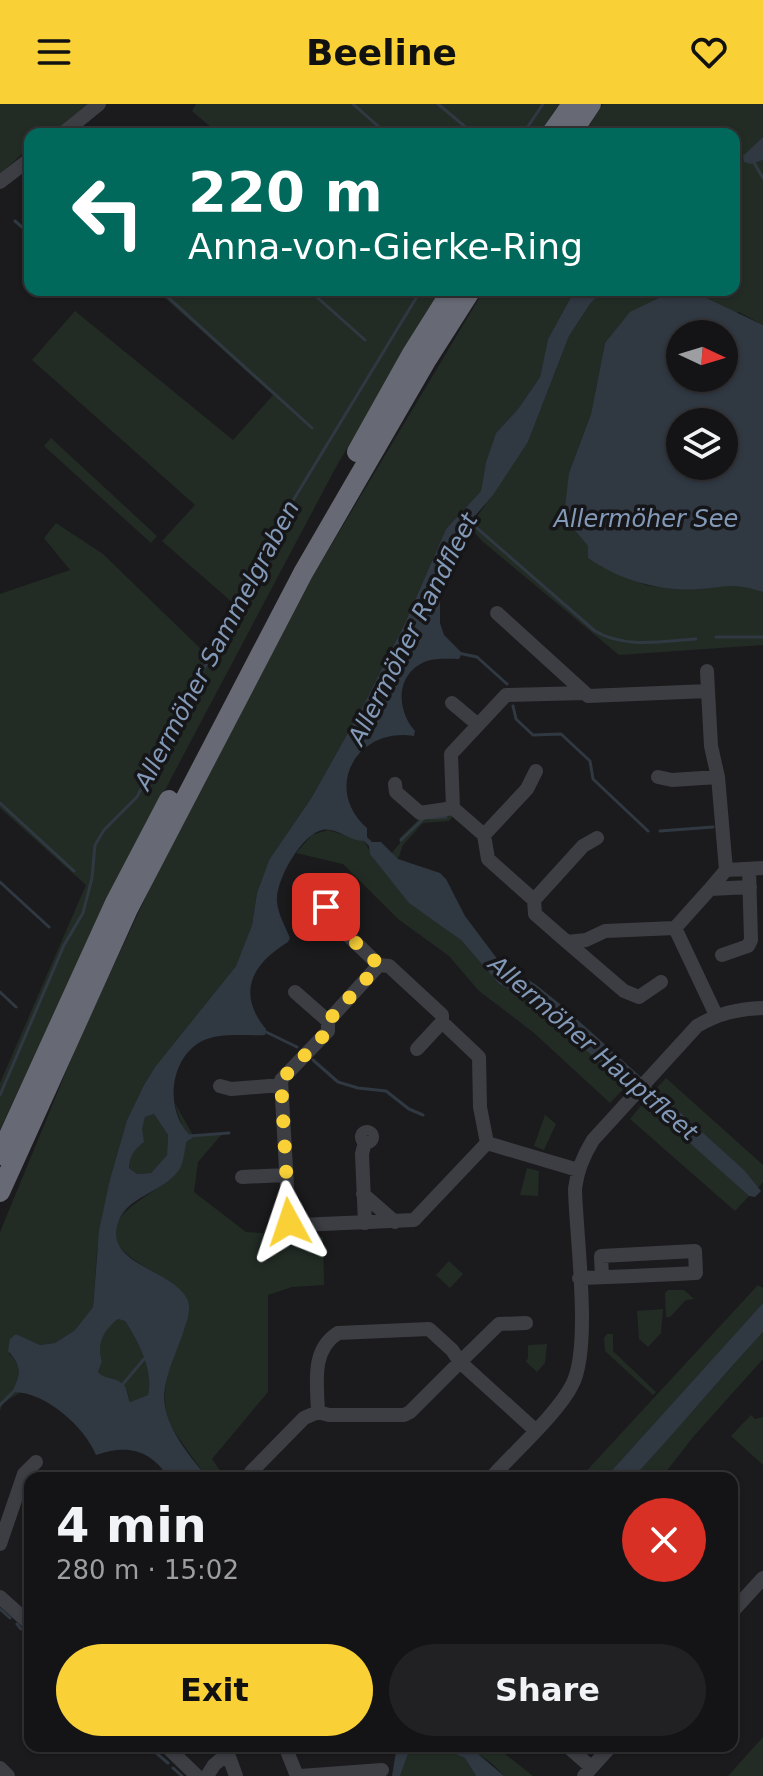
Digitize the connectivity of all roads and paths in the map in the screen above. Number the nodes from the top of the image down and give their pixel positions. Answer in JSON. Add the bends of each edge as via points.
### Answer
{"nodes":[{"id":1,"x":99,"y":104,"type":"edge"},
{"id":2,"x":572,"y":104,"type":"edge"},
{"id":3,"x":591,"y":104,"type":"edge"},
{"id":4,"x":69,"y":128,"type":"edge"},
{"id":5,"x":555,"y":128,"type":"edge"},
{"id":6,"x":575,"y":128,"type":"edge"},
{"id":7,"x":24,"y":164,"type":"edge"},
{"id":8,"x":0,"y":182,"type":"edge"},
{"id":9,"x":448,"y":296,"type":"edge"},
{"id":10,"x":467,"y":296,"type":"edge"},
{"id":11,"x":497,"y":613,"type":"dead end"},
{"id":12,"x":707,"y":671,"type":"dead end"},
{"id":13,"x":708,"y":691,"type":"junction"},
{"id":14,"x":585,"y":693,"type":"junction"},
{"id":15,"x":452,"y":703,"type":"dead end"},
{"id":16,"x":477,"y":724,"type":"junction"},
{"id":17,"x":536,"y":771,"type":"dead end"},
{"id":18,"x":658,"y":777,"type":"dead end"},
{"id":19,"x":718,"y":777,"type":"junction"},
{"id":20,"x":395,"y":784,"type":"dead end"},
{"id":21,"x":453,"y":808,"type":"junction"},
{"id":22,"x":484,"y":835,"type":"junction"},
{"id":23,"x":597,"y":838,"type":"dead end"},
{"id":24,"x":756,"y":868,"type":"edge"},
{"id":25,"x":726,"y":870,"type":"junction"},
{"id":26,"x":750,"y":887,"type":"junction"},
{"id":27,"x":710,"y":889,"type":"junction"},
{"id":28,"x":534,"y":900,"type":"junction"},
{"id":29,"x":326,"y":907,"type":"dead end"},
{"id":30,"x":675,"y":928,"type":"junction"},
{"id":31,"x":567,"y":942,"type":"junction"},
{"id":32,"x":722,"y":955,"type":"dead end"},
{"id":33,"x":379,"y":965,"type":"junction"},
{"id":34,"x":661,"y":982,"type":"dead end"},
{"id":35,"x":295,"y":992,"type":"dead end"},
{"id":36,"x":763,"y":1008,"type":"edge"},
{"id":37,"x":716,"y":1015,"type":"junction"},
{"id":38,"x":328,"y":1021,"type":"junction"},
{"id":39,"x":442,"y":1022,"type":"junction"},
{"id":40,"x":417,"y":1049,"type":"dead end"},
{"id":41,"x":281,"y":1085,"type":"junction"},
{"id":42,"x":220,"y":1086,"type":"dead end"},
{"id":43,"x":365,"y":1142,"type":"dead end"},
{"id":44,"x":487,"y":1143,"type":"junction"},
{"id":45,"x":0,"y":1155,"type":"edge"},
{"id":46,"x":578,"y":1170,"type":"junction"},
{"id":47,"x":285,"y":1175,"type":"junction"},
{"id":48,"x":242,"y":1177,"type":"dead end"},
{"id":49,"x":0,"y":1192,"type":"edge"},
{"id":50,"x":363,"y":1194,"type":"junction"},
{"id":51,"x":395,"y":1222,"type":"junction"},
{"id":52,"x":365,"y":1223,"type":"junction"},
{"id":53,"x":602,"y":1277,"type":"junction"},
{"id":54,"x":579,"y":1278,"type":"junction"},
{"id":55,"x":526,"y":1323,"type":"dead end"},
{"id":56,"x":460,"y":1362,"type":"junction"},
{"id":57,"x":318,"y":1412,"type":"junction"},
{"id":58,"x":535,"y":1430,"type":"junction"},
{"id":59,"x":36,"y":1462,"type":"dead end"},
{"id":60,"x":26,"y":1472,"type":"edge"},
{"id":61,"x":251,"y":1472,"type":"dead end"},
{"id":62,"x":496,"y":1472,"type":"edge"},
{"id":63,"x":24,"y":1474,"type":"edge"},
{"id":64,"x":0,"y":1544,"type":"edge"},
{"id":65,"x":763,"y":1578,"type":"edge"},
{"id":66,"x":0,"y":1597,"type":"edge"},
{"id":67,"x":738,"y":1599,"type":"edge"},
{"id":68,"x":24,"y":1619,"type":"edge"},
{"id":69,"x":172,"y":1752,"type":"edge"},
{"id":70,"x":224,"y":1752,"type":"edge"},
{"id":71,"x":227,"y":1752,"type":"edge"},
{"id":72,"x":288,"y":1752,"type":"edge"},
{"id":73,"x":572,"y":1752,"type":"edge"},
{"id":74,"x":606,"y":1752,"type":"edge"},
{"id":75,"x":0,"y":1768,"type":"edge"},
{"id":76,"x":382,"y":1770,"type":"dead end"},
{"id":77,"x":588,"y":1772,"type":"edge"},
{"id":78,"x":8,"y":1776,"type":"edge"},
{"id":79,"x":197,"y":1776,"type":"edge"},
{"id":80,"x":207,"y":1776,"type":"edge"},
{"id":81,"x":236,"y":1776,"type":"edge"},
{"id":82,"x":298,"y":1776,"type":"edge"}],
"edges":[{"from":1,"to":4,"type":"street"},
{"from":2,"to":5,"type":"highway"},
{"from":3,"to":6,"type":"highway"},
{"from":7,"to":8,"type":"street"},
{"from":9,"to":45,"type":"highway","via":[[292,568],[115,903]]},
{"from":10,"to":49,"type":"highway","via":[[303,573],[128,909]]},
{"from":11,"to":14,"type":"street"},
{"from":12,"to":13,"type":"street"},
{"from":13,"to":14,"type":"street"},
{"from":13,"to":19,"type":"street"},
{"from":14,"to":16,"type":"street","via":[[506,695]]},
{"from":15,"to":16,"type":"street"},
{"from":16,"to":21,"type":"street","via":[[451,754]]},
{"from":17,"to":22,"type":"street","via":[[527,789]]},
{"from":18,"to":19,"type":"street"},
{"from":19,"to":25,"type":"street"},
{"from":20,"to":21,"type":"street","via":[[396,792],[420,813]]},
{"from":21,"to":22,"type":"street"},
{"from":22,"to":28,"type":"street","via":[[488,859]]},
{"from":23,"to":28,"type":"street","via":[[583,846]]},
{"from":24,"to":25,"type":"street"},
{"from":24,"to":26,"type":"street"},
{"from":25,"to":27,"type":"street"},
{"from":26,"to":27,"type":"street"},
{"from":26,"to":32,"type":"street","via":[[751,940]]},
{"from":27,"to":30,"type":"street"},
{"from":28,"to":31,"type":"street","via":[[535,914]]},
{"from":29,"to":33,"type":"street","via":[[335,923]]},
{"from":30,"to":31,"type":"street","via":[[605,931]]},
{"from":30,"to":37,"type":"street"},
{"from":31,"to":34,"type":"street","via":[[624,991],[639,997]]},
{"from":33,"to":38,"type":"street"},
{"from":33,"to":39,"type":"street","via":[[389,966],[442,1015]]},
{"from":35,"to":38,"type":"street"},
{"from":36,"to":37,"type":"street"},
{"from":37,"to":46,"type":"street","via":[[697,1026],[593,1140]]},
{"from":38,"to":41,"type":"street","via":[[328,1031]]},
{"from":39,"to":40,"type":"street"},
{"from":39,"to":44,"type":"street","via":[[479,1057]]},
{"from":41,"to":42,"type":"street"},
{"from":41,"to":47,"type":"street"},
{"from":43,"to":50,"type":"street"},
{"from":44,"to":46,"type":"street"},
{"from":44,"to":51,"type":"street","via":[[414,1220]]},
{"from":46,"to":54,"type":"street"},
{"from":47,"to":48,"type":"street"},
{"from":47,"to":52,"type":"street","via":[[289,1222]]},
{"from":50,"to":51,"type":"street"},
{"from":50,"to":52,"type":"street"},
{"from":51,"to":52,"type":"street"},
{"from":53,"to":53,"type":"street","via":[[696,1273],[695,1251],[601,1256]]},
{"from":53,"to":54,"type":"street"},
{"from":54,"to":58,"type":"street","via":[[580,1367],[566,1396]]},
{"from":55,"to":56,"type":"street","via":[[499,1324]]},
{"from":56,"to":57,"type":"street","via":[[404,1415]]},
{"from":56,"to":57,"type":"street","via":[[429,1329],[338,1333],[326,1340],[318,1355]]},
{"from":56,"to":58,"type":"street"},
{"from":57,"to":61,"type":"street","via":[[304,1418]]},
{"from":58,"to":62,"type":"street"},
{"from":59,"to":60,"type":"street"},
{"from":63,"to":64,"type":"street"},
{"from":65,"to":67,"type":"street"},
{"from":66,"to":68,"type":"street"},
{"from":69,"to":79,"type":"street"},
{"from":70,"to":80,"type":"street"},
{"from":71,"to":81,"type":"street"},
{"from":72,"to":82,"type":"street"},
{"from":73,"to":77,"type":"street"},
{"from":74,"to":77,"type":"street"},
{"from":75,"to":78,"type":"street"},
{"from":76,"to":82,"type":"street"}]}
